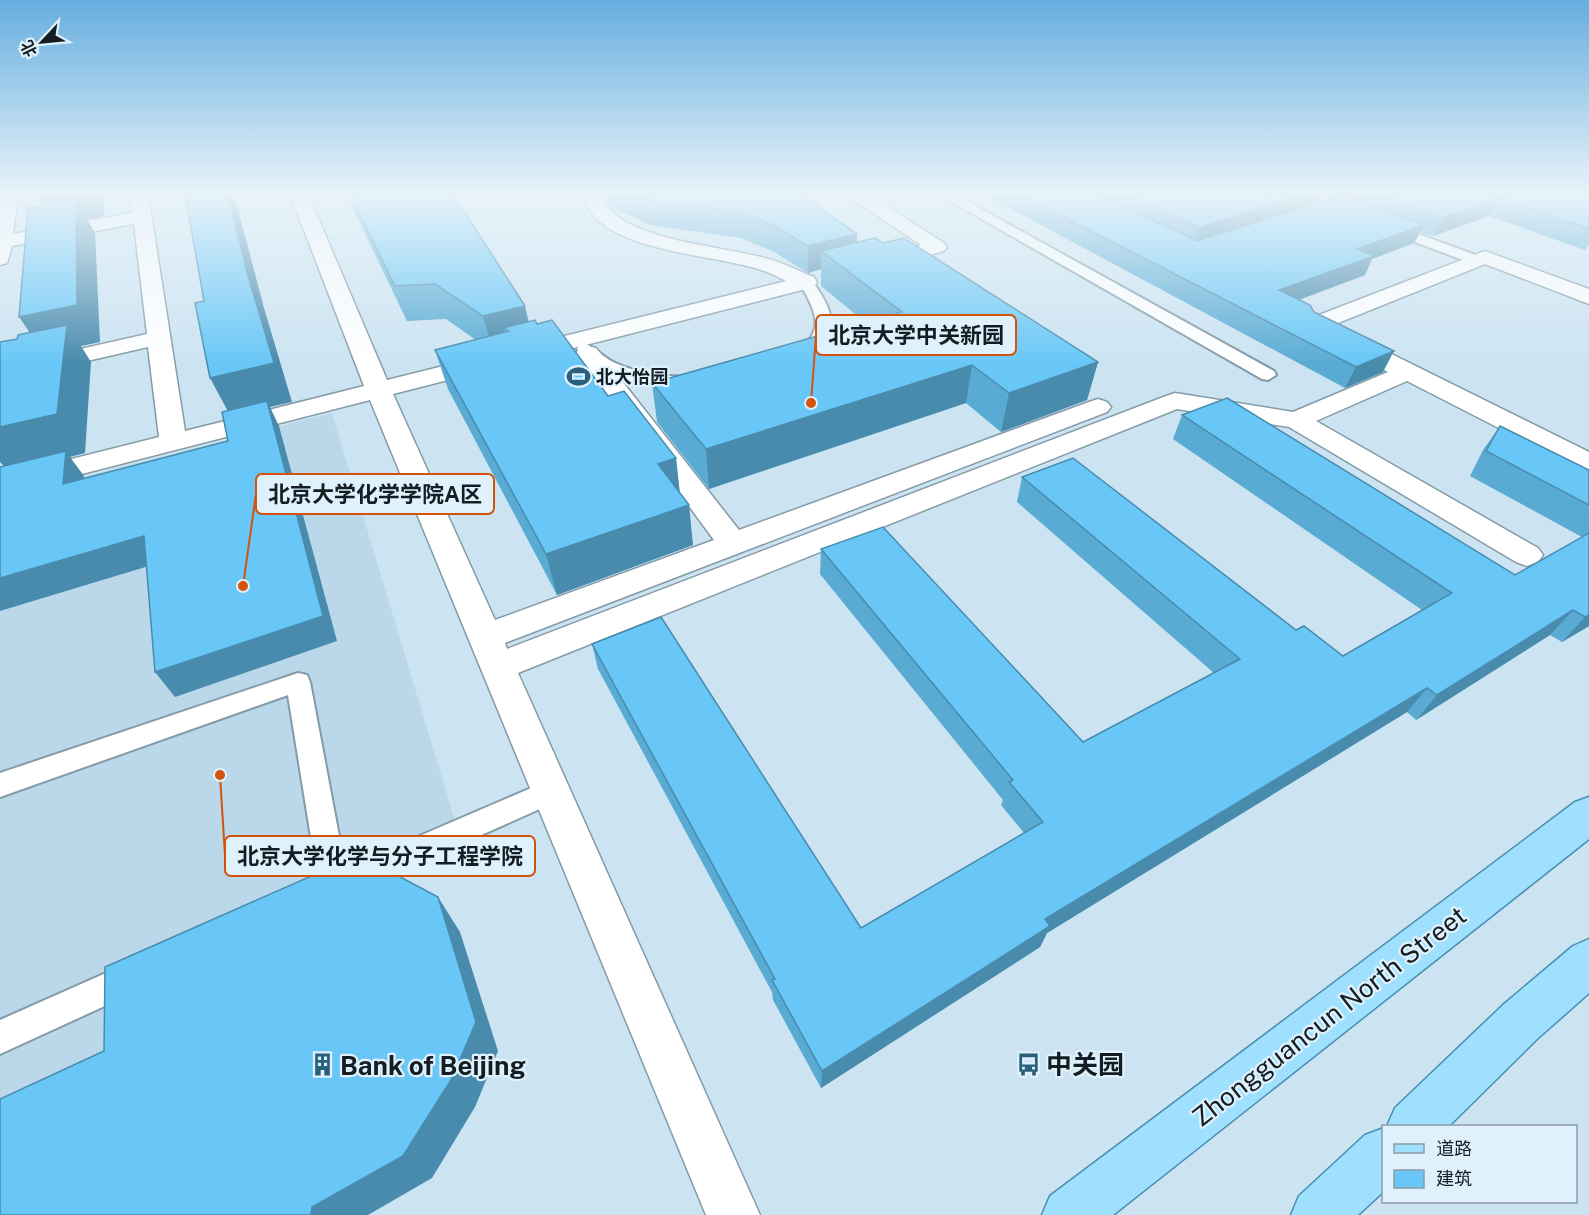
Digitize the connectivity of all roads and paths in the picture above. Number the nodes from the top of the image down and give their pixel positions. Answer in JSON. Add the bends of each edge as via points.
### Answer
{"nodes":[{"id":1,"x":147,"y":251,"type":"edge"},
{"id":2,"x":322,"y":251,"type":"edge"},
{"id":3,"x":702,"y":251,"type":"edge"},
{"id":4,"x":924,"y":251,"type":"edge"},
{"id":5,"x":1046,"y":251,"type":"edge"},
{"id":6,"x":1451,"y":251,"type":"edge"},
{"id":7,"x":898,"y":258,"type":"junction"},
{"id":8,"x":1476,"y":260,"type":"junction"},
{"id":9,"x":863,"y":267,"type":"edge"},
{"id":10,"x":917,"y":271,"type":"edge"},
{"id":11,"x":829,"y":276,"type":"edge"},
{"id":12,"x":806,"y":282,"type":"junction"},
{"id":13,"x":1589,"y":297,"type":"edge"},
{"id":14,"x":159,"y":338,"type":"junction"},
{"id":15,"x":583,"y":347,"type":"junction"},
{"id":16,"x":781,"y":365,"type":"edge"},
{"id":17,"x":1408,"y":372,"type":"junction"},
{"id":18,"x":0,"y":374,"type":"edge"},
{"id":19,"x":1268,"y":375,"type":"dead end"},
{"id":20,"x":705,"y":382,"type":"edge"},
{"id":21,"x":379,"y":391,"type":"junction"},
{"id":22,"x":1112,"y":403,"type":"junction"},
{"id":23,"x":1296,"y":420,"type":"junction"},
{"id":24,"x":173,"y":443,"type":"junction"},
{"id":25,"x":1589,"y":463,"type":"edge"},
{"id":26,"x":0,"y":486,"type":"edge"},
{"id":27,"x":733,"y":544,"type":"junction"},
{"id":28,"x":1527,"y":555,"type":"dead end"},
{"id":29,"x":492,"y":652,"type":"junction"},
{"id":30,"x":0,"y":785,"type":"edge"},
{"id":31,"x":552,"y":791,"type":"junction"},
{"id":32,"x":1589,"y":815,"type":"edge"},
{"id":33,"x":1589,"y":962,"type":"edge"},
{"id":34,"x":162,"y":964,"type":"edge"},
{"id":35,"x":0,"y":1037,"type":"edge"},
{"id":36,"x":1414,"y":1125,"type":"edge"},
{"id":37,"x":1382,"y":1155,"type":"edge"},
{"id":38,"x":732,"y":1215,"type":"edge"},
{"id":39,"x":1069,"y":1215,"type":"edge"},
{"id":40,"x":1318,"y":1215,"type":"edge"}],
"edges":[{"from":1,"to":14,"type":"street"},
{"from":2,"to":21,"type":"street"},
{"from":3,"to":12,"type":"street","via":[[753,260]]},
{"from":4,"to":7,"type":"street"},
{"from":5,"to":19,"type":"lane"},
{"from":6,"to":8,"type":"lane"},
{"from":7,"to":9,"type":"street"},
{"from":7,"to":10,"type":"street"},
{"from":8,"to":13,"type":"street","via":[[1485,257]]},
{"from":8,"to":17,"type":"street","via":[[1314,325]]},
{"from":11,"to":12,"type":"street"},
{"from":12,"to":15,"type":"street"},
{"from":12,"to":16,"type":"lane","via":[[822,309],[824,328],[811,348]]},
{"from":14,"to":18,"type":"street"},
{"from":14,"to":24,"type":"street"},
{"from":15,"to":20,"type":"lane","via":[[614,368],[645,378]]},
{"from":15,"to":21,"type":"street"},
{"from":15,"to":27,"type":"street"},
{"from":17,"to":23,"type":"street"},
{"from":17,"to":25,"type":"street"},
{"from":21,"to":24,"type":"street"},
{"from":21,"to":29,"type":"street"},
{"from":22,"to":23,"type":"street","via":[[1175,401]]},
{"from":22,"to":27,"type":"street"},
{"from":22,"to":29,"type":"street"},
{"from":23,"to":28,"type":"street"},
{"from":24,"to":26,"type":"street"},
{"from":27,"to":29,"type":"street"},
{"from":29,"to":31,"type":"street"},
{"from":30,"to":31,"type":"lane","via":[[298,682],[323,892]]},
{"from":31,"to":38,"type":"street"},
{"from":32,"to":39,"type":"main road","name":"Zhongguancun North Street"},
{"from":33,"to":36,"type":"main road","via":[[1520,1022]]},
{"from":34,"to":35,"type":"lane"},
{"from":37,"to":40,"type":"main road"}]}
